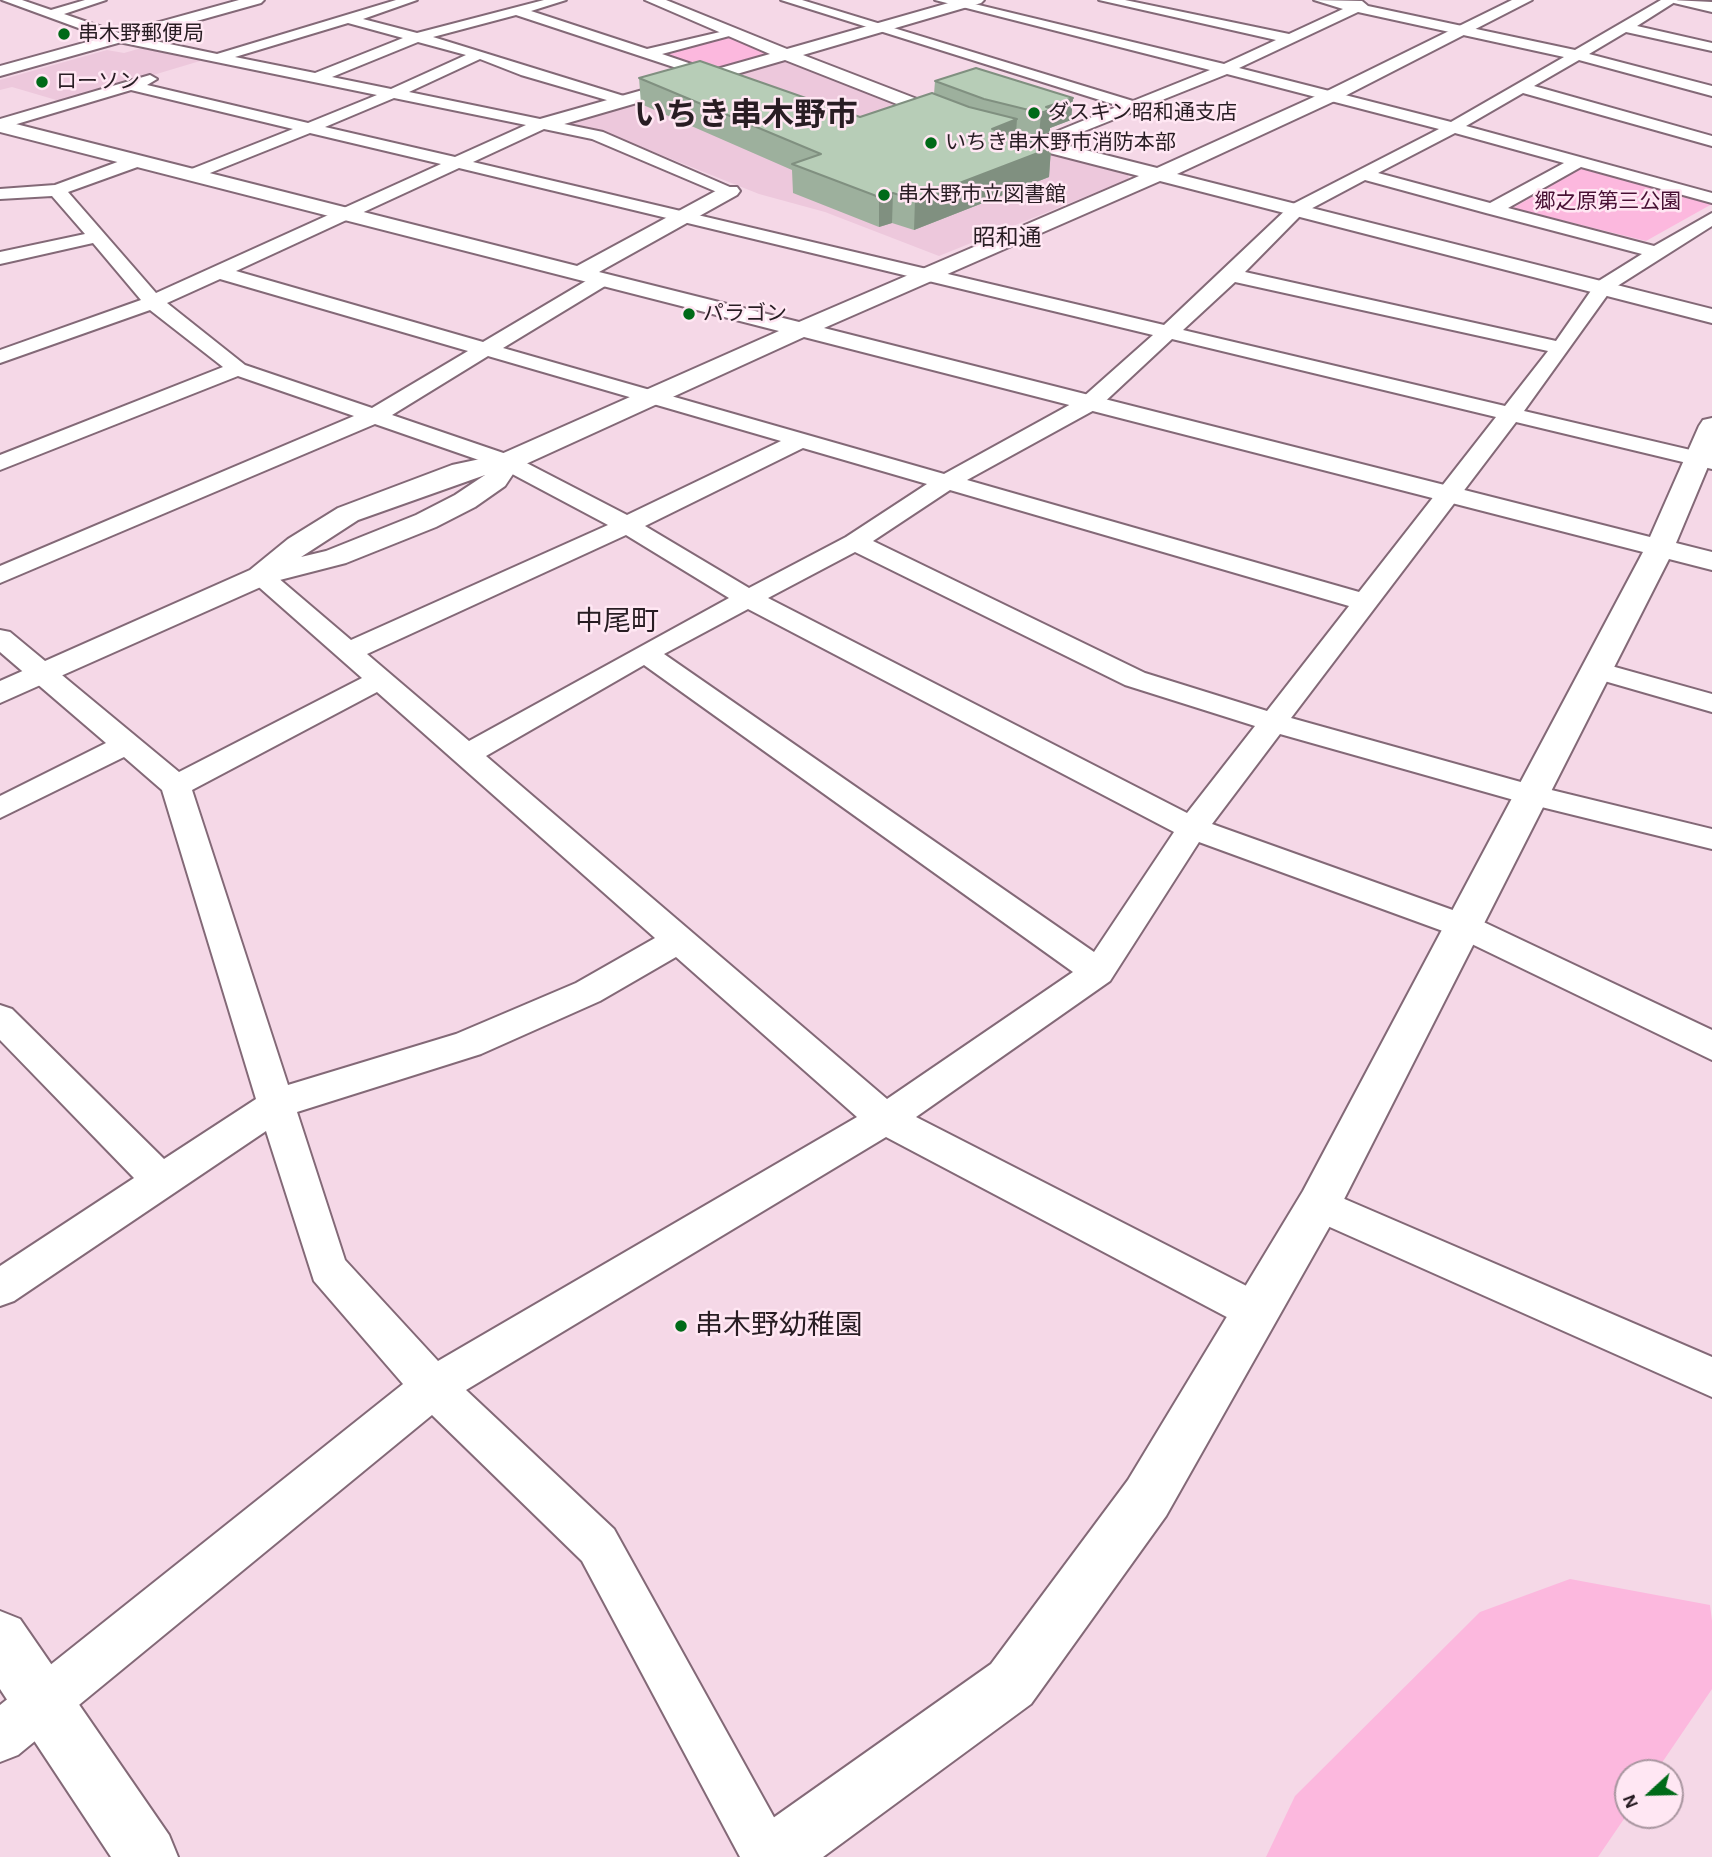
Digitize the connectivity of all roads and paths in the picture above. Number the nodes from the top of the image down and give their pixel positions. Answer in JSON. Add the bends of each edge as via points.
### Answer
{"nodes":[{"id":1,"x":9,"y":0,"type":"edge"},
{"id":2,"x":99,"y":0,"type":"edge"},
{"id":3,"x":256,"y":0,"type":"edge"},
{"id":4,"x":410,"y":0,"type":"edge"},
{"id":5,"x":559,"y":0,"type":"edge"},
{"id":6,"x":653,"y":0,"type":"edge"},
{"id":7,"x":789,"y":0,"type":"edge"},
{"id":8,"x":942,"y":0,"type":"edge"},
{"id":9,"x":1106,"y":0,"type":"edge"},
{"id":10,"x":1321,"y":0,"type":"edge"},
{"id":11,"x":1374,"y":0,"type":"edge"},
{"id":12,"x":1524,"y":0,"type":"edge"},
{"id":13,"x":1671,"y":0,"type":"edge"},
{"id":14,"x":1679,"y":0,"type":"edge"},
{"id":15,"x":968,"y":2,"type":"edge"},
{"id":16,"x":343,"y":3,"type":"dead end"},
{"id":17,"x":29,"y":6,"type":"junction"},
{"id":18,"x":1712,"y":7,"type":"edge"},
{"id":19,"x":1357,"y":8,"type":"junction"},
{"id":20,"x":376,"y":10,"type":"junction"},
{"id":21,"x":517,"y":11,"type":"junction"},
{"id":22,"x":0,"y":13,"type":"edge"},
{"id":23,"x":51,"y":14,"type":"junction"},
{"id":24,"x":348,"y":19,"type":"junction"},
{"id":25,"x":1623,"y":27,"type":"junction"},
{"id":26,"x":878,"y":28,"type":"junction"},
{"id":27,"x":1462,"y":31,"type":"junction"},
{"id":28,"x":728,"y":32,"type":"junction"},
{"id":29,"x":119,"y":37,"type":"junction"},
{"id":30,"x":418,"y":37,"type":"junction"},
{"id":31,"x":1288,"y":38,"type":"junction"},
{"id":32,"x":1712,"y":47,"type":"edge"},
{"id":33,"x":788,"y":53,"type":"junction"},
{"id":34,"x":480,"y":54,"type":"junction"},
{"id":35,"x":647,"y":54,"type":"junction"},
{"id":36,"x":1576,"y":55,"type":"junction"},
{"id":37,"x":217,"y":58,"type":"junction"},
{"id":38,"x":1224,"y":69,"type":"junction"},
{"id":39,"x":0,"y":71,"type":"edge"},
{"id":40,"x":710,"y":75,"type":"junction"},
{"id":41,"x":316,"y":78,"type":"junction"},
{"id":42,"x":131,"y":85,"type":"junction"},
{"id":43,"x":1524,"y":88,"type":"junction"},
{"id":44,"x":1712,"y":91,"type":"edge"},
{"id":45,"x":392,"y":94,"type":"junction"},
{"id":46,"x":1332,"y":95,"type":"junction"},
{"id":47,"x":622,"y":100,"type":"junction"},
{"id":48,"x":1135,"y":106,"type":"junction"},
{"id":49,"x":0,"y":125,"type":"edge"},
{"id":50,"x":540,"y":125,"type":"junction"},
{"id":51,"x":1452,"y":128,"type":"junction"},
{"id":52,"x":305,"y":129,"type":"junction"},
{"id":53,"x":1712,"y":141,"type":"edge"},
{"id":54,"x":1037,"y":145,"type":"junction"},
{"id":55,"x":137,"y":161,"type":"junction"},
{"id":56,"x":1578,"y":162,"type":"junction"},
{"id":57,"x":457,"y":163,"type":"junction"},
{"id":58,"x":195,"y":174,"type":"junction"},
{"id":59,"x":1364,"y":175,"type":"junction"},
{"id":60,"x":1156,"y":176,"type":"junction"},
{"id":61,"x":57,"y":190,"type":"junction"},
{"id":62,"x":730,"y":191,"type":"joint"},
{"id":63,"x":0,"y":194,"type":"edge"},
{"id":64,"x":1712,"y":198,"type":"edge"},
{"id":65,"x":1297,"y":209,"type":"junction"},
{"id":66,"x":1492,"y":209,"type":"junction"},
{"id":67,"x":345,"y":214,"type":"junction"},
{"id":68,"x":682,"y":218,"type":"junction"},
{"id":69,"x":1712,"y":218,"type":"edge"},
{"id":70,"x":97,"y":237,"type":"junction"},
{"id":71,"x":1655,"y":252,"type":"junction"},
{"id":72,"x":0,"y":258,"type":"edge"},
{"id":73,"x":218,"y":272,"type":"junction"},
{"id":74,"x":580,"y":273,"type":"junction"},
{"id":75,"x":925,"y":274,"type":"junction"},
{"id":76,"x":1231,"y":275,"type":"junction"},
{"id":77,"x":603,"y":279,"type":"junction"},
{"id":78,"x":1604,"y":286,"type":"junction"},
{"id":79,"x":153,"y":302,"type":"junction"},
{"id":80,"x":1712,"y":316,"type":"edge"},
{"id":81,"x":801,"y":330,"type":"junction"},
{"id":82,"x":1167,"y":332,"type":"junction"},
{"id":83,"x":1561,"y":348,"type":"junction"},
{"id":84,"x":488,"y":350,"type":"junction"},
{"id":85,"x":0,"y":357,"type":"edge"},
{"id":86,"x":237,"y":369,"type":"junction"},
{"id":87,"x":653,"y":397,"type":"junction"},
{"id":88,"x":1090,"y":403,"type":"junction"},
{"id":89,"x":1509,"y":414,"type":"junction"},
{"id":90,"x":374,"y":416,"type":"junction"},
{"id":91,"x":1712,"y":426,"type":"edge"},
{"id":92,"x":803,"y":439,"type":"junction"},
{"id":93,"x":1705,"y":460,"type":"edge"},
{"id":94,"x":507,"y":462,"type":"junction"},
{"id":95,"x":0,"y":463,"type":"edge"},
{"id":96,"x":946,"y":482,"type":"junction"},
{"id":97,"x":1447,"y":494,"type":"junction"},
{"id":98,"x":627,"y":525,"type":"junction"},
{"id":99,"x":855,"y":542,"type":"junction"},
{"id":100,"x":1660,"y":548,"type":"junction"},
{"id":101,"x":1712,"y":561,"type":"edge"},
{"id":102,"x":0,"y":575,"type":"edge"},
{"id":103,"x":261,"y":576,"type":"junction"},
{"id":104,"x":749,"y":599,"type":"junction"},
{"id":105,"x":1364,"y":602,"type":"junction"},
{"id":106,"x":0,"y":638,"type":"edge"},
{"id":107,"x":348,"y":652,"type":"junction"},
{"id":108,"x":645,"y":653,"type":"junction"},
{"id":109,"x":1597,"y":670,"type":"junction"},
{"id":110,"x":41,"y":673,"type":"junction"},
{"id":111,"x":380,"y":680,"type":"junction"},
{"id":112,"x":0,"y":693,"type":"edge"},
{"id":113,"x":1712,"y":703,"type":"edge"},
{"id":114,"x":1273,"y":722,"type":"junction"},
{"id":115,"x":127,"y":744,"type":"junction"},
{"id":116,"x":466,"y":755,"type":"junction"},
{"id":117,"x":176,"y":786,"type":"junction"},
{"id":118,"x":1532,"y":795,"type":"junction"},
{"id":119,"x":0,"y":808,"type":"edge"},
{"id":120,"x":1192,"y":828,"type":"junction"},
{"id":121,"x":1712,"y":839,"type":"edge"},
{"id":122,"x":1463,"y":926,"type":"junction"},
{"id":123,"x":679,"y":940,"type":"junction"},
{"id":124,"x":1098,"y":972,"type":"junction"},
{"id":125,"x":0,"y":1018,"type":"edge"},
{"id":126,"x":1712,"y":1046,"type":"edge"},
{"id":127,"x":278,"y":1103,"type":"junction"},
{"id":128,"x":885,"y":1119,"type":"junction"},
{"id":129,"x":161,"y":1181,"type":"junction"},
{"id":130,"x":1319,"y":1204,"type":"junction"},
{"id":131,"x":0,"y":1288,"type":"edge"},
{"id":132,"x":1255,"y":1311,"type":"junction"},
{"id":133,"x":1712,"y":1377,"type":"edge"},
{"id":134,"x":433,"y":1387,"type":"junction"},
{"id":135,"x":0,"y":1639,"type":"edge"},
{"id":136,"x":22,"y":1720,"type":"edge"},
{"id":137,"x":147,"y":1857,"type":"edge"},
{"id":138,"x":770,"y":1857,"type":"edge"}],
"edges":[{"from":1,"to":17,"type":"street"},
{"from":2,"to":23,"type":"street"},
{"from":3,"to":29,"type":"main road"},
{"from":4,"to":20,"type":"street"},
{"from":5,"to":21,"type":"street"},
{"from":6,"to":28,"type":"main road"},
{"from":7,"to":26,"type":"street"},
{"from":8,"to":15,"type":"street"},
{"from":9,"to":31,"type":"street"},
{"from":10,"to":19,"type":"street"},
{"from":11,"to":19,"type":"street"},
{"from":12,"to":27,"type":"main road"},
{"from":13,"to":25,"type":"street"},
{"from":14,"to":18,"type":"main road"},
{"from":15,"to":26,"type":"main road"},
{"from":15,"to":38,"type":"street"},
{"from":16,"to":20,"type":"street"},
{"from":17,"to":22,"type":"street"},
{"from":17,"to":23,"type":"street"},
{"from":19,"to":27,"type":"street"},
{"from":19,"to":31,"type":"street"},
{"from":20,"to":24,"type":"street"},
{"from":21,"to":30,"type":"street"},
{"from":21,"to":35,"type":"street"},
{"from":23,"to":29,"type":"street"},
{"from":24,"to":30,"type":"street"},
{"from":24,"to":37,"type":"street"},
{"from":25,"to":32,"type":"street"},
{"from":25,"to":36,"type":"street"},
{"from":26,"to":33,"type":"main road"},
{"from":26,"to":48,"type":"street"},
{"from":27,"to":36,"type":"street"},
{"from":27,"to":46,"type":"main road"},
{"from":28,"to":33,"type":"main road"},
{"from":28,"to":35,"type":"street"},
{"from":29,"to":37,"type":"street"},
{"from":29,"to":39,"type":"main road"},
{"from":30,"to":34,"type":"street"},
{"from":30,"to":41,"type":"street"},
{"from":31,"to":38,"type":"street"},
{"from":33,"to":40,"type":"main road"},
{"from":33,"to":54,"type":"main road","via":[[933,114]]},
{"from":34,"to":45,"type":"street"},
{"from":34,"to":47,"type":"street"},
{"from":35,"to":40,"type":"street"},
{"from":36,"to":43,"type":"street"},
{"from":36,"to":44,"type":"street"},
{"from":37,"to":41,"type":"street"},
{"from":37,"to":42,"type":"street"},
{"from":38,"to":46,"type":"street"},
{"from":38,"to":48,"type":"street"},
{"from":40,"to":47,"type":"main road"},
{"from":41,"to":45,"type":"street"},
{"from":42,"to":49,"type":"street"},
{"from":42,"to":52,"type":"street"},
{"from":43,"to":51,"type":"street"},
{"from":43,"to":53,"type":"street"},
{"from":45,"to":50,"type":"street"},
{"from":45,"to":52,"type":"street"},
{"from":46,"to":51,"type":"street"},
{"from":46,"to":60,"type":"main road"},
{"from":47,"to":50,"type":"main road"},
{"from":48,"to":54,"type":"street"},
{"from":49,"to":55,"type":"main road"},
{"from":50,"to":57,"type":"street"},
{"from":50,"to":62,"type":"street","via":[[597,135]]},
{"from":51,"to":56,"type":"street"},
{"from":51,"to":59,"type":"street"},
{"from":52,"to":57,"type":"street"},
{"from":52,"to":58,"type":"street"},
{"from":54,"to":60,"type":"main road"},
{"from":55,"to":58,"type":"main road"},
{"from":55,"to":61,"type":"street"},
{"from":56,"to":64,"type":"street"},
{"from":56,"to":66,"type":"street"},
{"from":57,"to":67,"type":"street"},
{"from":57,"to":68,"type":"street"},
{"from":58,"to":67,"type":"main road"},
{"from":59,"to":65,"type":"street"},
{"from":59,"to":66,"type":"street"},
{"from":60,"to":65,"type":"main road"},
{"from":60,"to":75,"type":"main road"},
{"from":61,"to":63,"type":"street"},
{"from":61,"to":70,"type":"street"},
{"from":62,"to":68,"type":"main road"},
{"from":65,"to":76,"type":"street"},
{"from":65,"to":78,"type":"main road"},
{"from":66,"to":71,"type":"street"},
{"from":67,"to":73,"type":"street"},
{"from":67,"to":74,"type":"main road"},
{"from":68,"to":74,"type":"main road"},
{"from":68,"to":75,"type":"street"},
{"from":69,"to":71,"type":"street"},
{"from":70,"to":72,"type":"street"},
{"from":70,"to":79,"type":"street"},
{"from":71,"to":78,"type":"street"},
{"from":73,"to":79,"type":"street"},
{"from":73,"to":84,"type":"street"},
{"from":74,"to":77,"type":"main road"},
{"from":75,"to":81,"type":"main road"},
{"from":75,"to":82,"type":"street"},
{"from":76,"to":82,"type":"street"},
{"from":76,"to":83,"type":"street"},
{"from":77,"to":81,"type":"main road"},
{"from":77,"to":84,"type":"street"},
{"from":78,"to":80,"type":"main road"},
{"from":78,"to":83,"type":"street"},
{"from":79,"to":85,"type":"street"},
{"from":79,"to":86,"type":"street"},
{"from":81,"to":87,"type":"main road"},
{"from":81,"to":88,"type":"main road"},
{"from":82,"to":88,"type":"street"},
{"from":82,"to":89,"type":"street"},
{"from":83,"to":89,"type":"street"},
{"from":84,"to":87,"type":"street"},
{"from":84,"to":90,"type":"street"},
{"from":86,"to":90,"type":"street"},
{"from":86,"to":95,"type":"street"},
{"from":87,"to":92,"type":"street"},
{"from":87,"to":94,"type":"main road"},
{"from":88,"to":96,"type":"street"},
{"from":88,"to":97,"type":"main road"},
{"from":89,"to":93,"type":"street"},
{"from":89,"to":97,"type":"street"},
{"from":90,"to":94,"type":"street"},
{"from":90,"to":102,"type":"street"},
{"from":91,"to":93,"type":"main road"},
{"from":92,"to":96,"type":"street"},
{"from":92,"to":98,"type":"street"},
{"from":93,"to":100,"type":"main road"},
{"from":94,"to":98,"type":"street"},
{"from":94,"to":103,"type":"main road","via":[[495,480],[426,521],[335,557]]},
{"from":96,"to":99,"type":"street"},
{"from":96,"to":105,"type":"street"},
{"from":97,"to":100,"type":"main road"},
{"from":97,"to":105,"type":"street"},
{"from":98,"to":104,"type":"street"},
{"from":98,"to":107,"type":"street"},
{"from":99,"to":104,"type":"street"},
{"from":99,"to":114,"type":"street","via":[[1135,679]]},
{"from":100,"to":101,"type":"main road"},
{"from":100,"to":109,"type":"main road"},
{"from":103,"to":107,"type":"street"},
{"from":103,"to":110,"type":"main road"},
{"from":104,"to":108,"type":"street"},
{"from":104,"to":120,"type":"street"},
{"from":105,"to":114,"type":"street"},
{"from":106,"to":110,"type":"street"},
{"from":107,"to":111,"type":"street"},
{"from":108,"to":116,"type":"street"},
{"from":108,"to":124,"type":"street"},
{"from":109,"to":113,"type":"street"},
{"from":109,"to":118,"type":"main road"},
{"from":110,"to":112,"type":"main road"},
{"from":110,"to":115,"type":"street"},
{"from":111,"to":116,"type":"street"},
{"from":111,"to":117,"type":"street"},
{"from":114,"to":118,"type":"street"},
{"from":114,"to":120,"type":"street"},
{"from":115,"to":117,"type":"street"},
{"from":115,"to":119,"type":"street"},
{"from":116,"to":123,"type":"street"},
{"from":117,"to":127,"type":"street"},
{"from":118,"to":121,"type":"street"},
{"from":118,"to":122,"type":"main road"},
{"from":120,"to":122,"type":"street"},
{"from":120,"to":124,"type":"street"},
{"from":122,"to":126,"type":"street"},
{"from":122,"to":130,"type":"main road"},
{"from":123,"to":127,"type":"street","via":[[588,992],[468,1044]]},
{"from":123,"to":128,"type":"street"},
{"from":124,"to":128,"type":"street"},
{"from":125,"to":129,"type":"street"},
{"from":127,"to":129,"type":"street"},
{"from":127,"to":134,"type":"street","via":[[328,1269]]},
{"from":128,"to":132,"type":"street"},
{"from":128,"to":134,"type":"street"},
{"from":129,"to":131,"type":"street"},
{"from":130,"to":132,"type":"main road"},
{"from":130,"to":133,"type":"street"},
{"from":132,"to":138,"type":"main road","via":[[1147,1498],[1011,1684]]},
{"from":134,"to":136,"type":"street"},
{"from":134,"to":138,"type":"street","via":[[598,1545]]},
{"from":135,"to":136,"type":"main road"},
{"from":136,"to":137,"type":"main road"}]}
